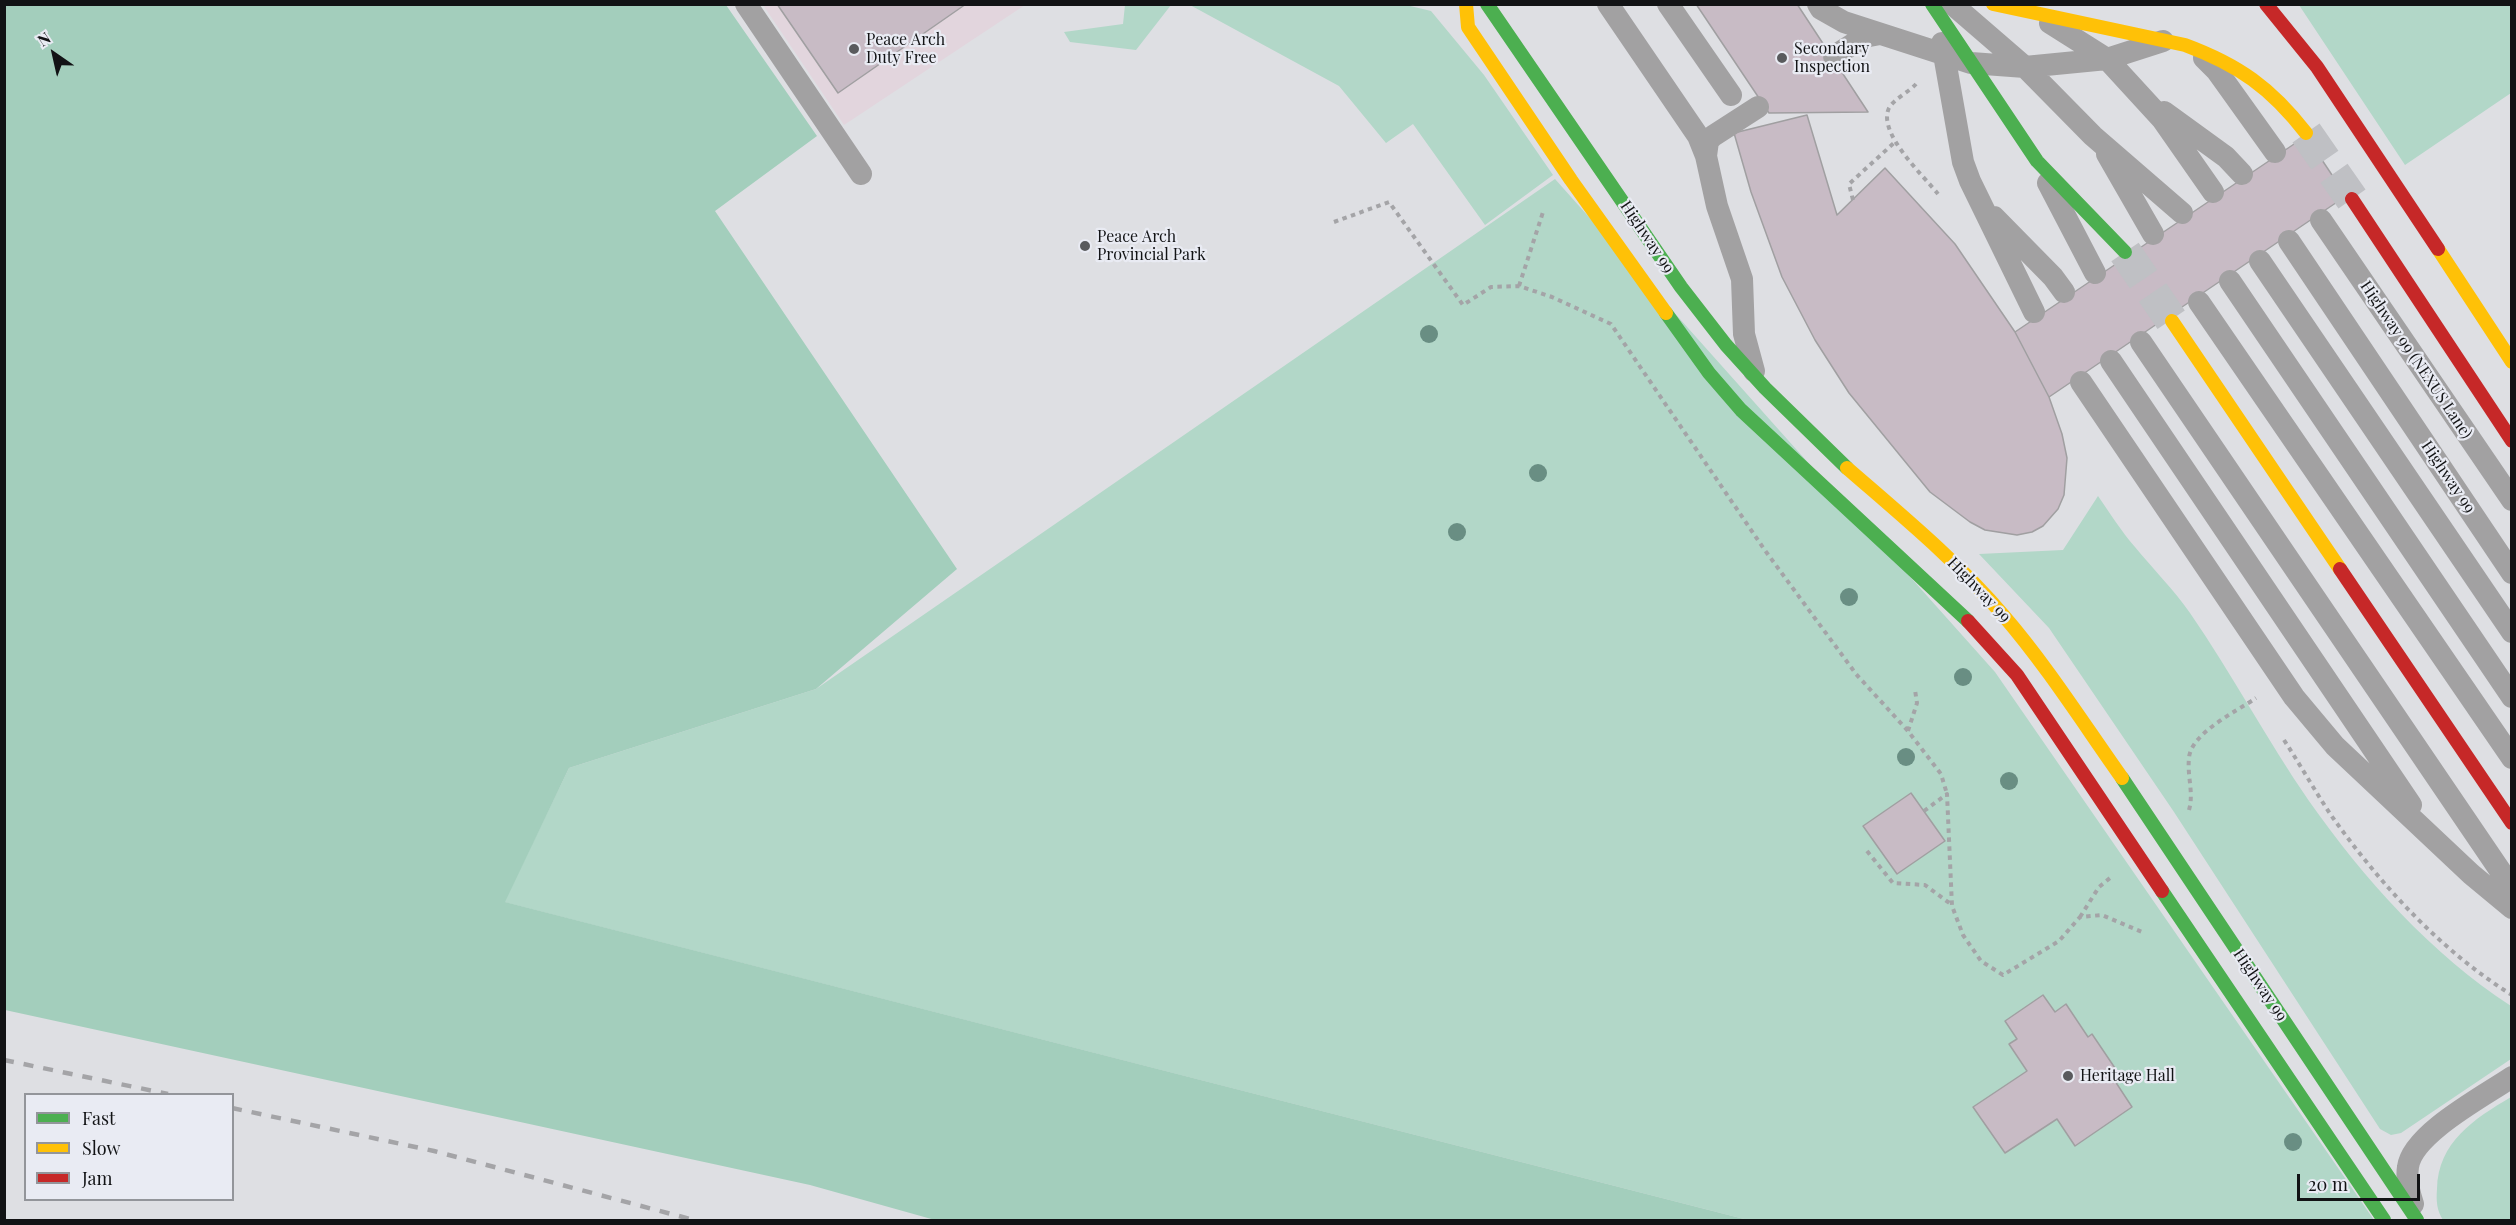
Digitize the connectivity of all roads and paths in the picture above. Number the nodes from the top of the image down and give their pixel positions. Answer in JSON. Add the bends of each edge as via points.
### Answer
{"nodes":[{"id":1,"x":746,"y":4,"type":"edge"},
{"id":2,"x":1487,"y":4,"type":"edge"},
{"id":3,"x":1608,"y":4,"type":"edge"},
{"id":4,"x":1668,"y":4,"type":"edge"},
{"id":5,"x":1818,"y":4,"type":"edge"},
{"id":6,"x":1931,"y":4,"type":"edge"},
{"id":7,"x":1952,"y":4,"type":"edge"},
{"id":8,"x":1993,"y":4,"type":"edge"},
{"id":9,"x":2266,"y":4,"type":"edge"},
{"id":10,"x":1456,"y":5,"type":"edge"},
{"id":11,"x":2036,"y":15,"type":"junction"},
{"id":12,"x":1468,"y":27,"type":"joint"},
{"id":13,"x":1880,"y":33,"type":"junction"},
{"id":14,"x":2175,"y":43,"type":"junction"},
{"id":15,"x":1944,"y":54,"type":"junction"},
{"id":16,"x":1834,"y":56,"type":"dead end"},
{"id":17,"x":2107,"y":59,"type":"junction"},
{"id":18,"x":1971,"y":63,"type":"junction"},
{"id":19,"x":2025,"y":67,"type":"junction"},
{"id":20,"x":1731,"y":95,"type":"dead end"},
{"id":21,"x":2145,"y":99,"type":"junction"},
{"id":22,"x":1758,"y":106,"type":"dead end"},
{"id":23,"x":2306,"y":133,"type":"tunnel mouth"},
{"id":24,"x":2093,"y":136,"type":"junction"},
{"id":25,"x":1895,"y":142,"type":"dead end"},
{"id":26,"x":2275,"y":152,"type":"dead end"},
{"id":27,"x":1706,"y":156,"type":"junction"},
{"id":28,"x":2037,"y":161,"type":"junction"},
{"id":29,"x":861,"y":174,"type":"dead end"},
{"id":30,"x":2242,"y":174,"type":"dead end"},
{"id":31,"x":2213,"y":192,"type":"dead end"},
{"id":32,"x":1978,"y":197,"type":"junction"},
{"id":33,"x":2352,"y":199,"type":"tunnel mouth"},
{"id":34,"x":1853,"y":200,"type":"dead end"},
{"id":35,"x":1549,"y":202,"type":"dead end"},
{"id":36,"x":2182,"y":213,"type":"dead end"},
{"id":37,"x":2321,"y":220,"type":"dead end"},
{"id":38,"x":1334,"y":222,"type":"dead end"},
{"id":39,"x":2152,"y":234,"type":"dead end"},
{"id":40,"x":2289,"y":241,"type":"dead end"},
{"id":41,"x":2125,"y":252,"type":"tunnel mouth"},
{"id":42,"x":2260,"y":261,"type":"dead end"},
{"id":43,"x":2095,"y":273,"type":"dead end"},
{"id":44,"x":2230,"y":281,"type":"dead end"},
{"id":45,"x":1519,"y":286,"type":"junction"},
{"id":46,"x":2064,"y":292,"type":"dead end"},
{"id":47,"x":2199,"y":302,"type":"dead end"},
{"id":48,"x":2034,"y":312,"type":"dead end"},
{"id":49,"x":2172,"y":321,"type":"tunnel mouth"},
{"id":50,"x":2141,"y":342,"type":"dead end"},
{"id":51,"x":2111,"y":362,"type":"dead end"},
{"id":52,"x":2511,"y":362,"type":"edge"},
{"id":53,"x":2081,"y":382,"type":"dead end"},
{"id":54,"x":1765,"y":388,"type":"junction"},
{"id":55,"x":2511,"y":441,"type":"edge"},
{"id":56,"x":2511,"y":500,"type":"edge"},
{"id":57,"x":2511,"y":573,"type":"edge"},
{"id":58,"x":2511,"y":632,"type":"edge"},
{"id":59,"x":1915,"y":690,"type":"dead end"},
{"id":60,"x":2511,"y":697,"type":"edge"},
{"id":61,"x":2263,"y":708,"type":"dead end"},
{"id":62,"x":1908,"y":731,"type":"junction"},
{"id":63,"x":2282,"y":737,"type":"dead end"},
{"id":64,"x":2511,"y":758,"type":"edge"},
{"id":65,"x":1947,"y":794,"type":"junction"},
{"id":66,"x":1924,"y":812,"type":"dead end"},
{"id":67,"x":2188,"y":815,"type":"dead end"},
{"id":68,"x":2511,"y":823,"type":"edge"},
{"id":69,"x":1867,"y":851,"type":"dead end"},
{"id":70,"x":2117,"y":871,"type":"dead end"},
{"id":71,"x":2471,"y":874,"type":"junction"},
{"id":72,"x":2511,"y":888,"type":"edge"},
{"id":73,"x":1952,"y":906,"type":"junction"},
{"id":74,"x":2511,"y":908,"type":"edge"},
{"id":75,"x":2080,"y":917,"type":"junction"},
{"id":76,"x":2183,"y":922,"type":"junction"},
{"id":77,"x":2511,"y":995,"type":"edge"},
{"id":78,"x":2511,"y":1077,"type":"edge"},
{"id":79,"x":2384,"y":1221,"type":"edge"},
{"id":80,"x":2419,"y":1221,"type":"edge"}],
"edges":[{"from":1,"to":29,"type":"lane"},
{"from":2,"to":54,"type":"highway","name":"Highway 99","via":[[1681,287]]},
{"from":3,"to":27,"type":"lane","via":[[1698,136]]},
{"from":4,"to":20,"type":"lane"},
{"from":5,"to":13,"type":"lane","via":[[1844,22]]},
{"from":6,"to":15,"type":"lane"},
{"from":6,"to":18,"type":"highway"},
{"from":7,"to":19,"type":"lane"},
{"from":8,"to":11,"type":"highway"},
{"from":9,"to":52,"type":"highway","via":[[2317,67]]},
{"from":10,"to":12,"type":"lane"},
{"from":11,"to":14,"type":"highway"},
{"from":11,"to":17,"type":"lane"},
{"from":12,"to":76,"type":"highway","via":[[1709,373],[1775,443],[1907,561],[1993,647],[2035,700]]},
{"from":13,"to":15,"type":"lane"},
{"from":13,"to":16,"type":"lane","via":[[1864,37]]},
{"from":14,"to":17,"type":"lane"},
{"from":14,"to":23,"type":"highway","via":[[2210,53],[2254,78],[2275,94]]},
{"from":14,"to":26,"type":"lane","via":[[2198,53],[2217,72]]},
{"from":15,"to":18,"type":"lane"},
{"from":15,"to":32,"type":"lane","via":[[1963,162]]},
{"from":17,"to":19,"type":"lane"},
{"from":17,"to":21,"type":"lane"},
{"from":18,"to":19,"type":"lane"},
{"from":18,"to":28,"type":"highway"},
{"from":19,"to":24,"type":"lane"},
{"from":21,"to":30,"type":"lane","via":[[2226,157]]},
{"from":21,"to":31,"type":"lane"},
{"from":22,"to":27,"type":"lane","via":[[1713,136],[1708,141]]},
{"from":24,"to":36,"type":"lane"},
{"from":24,"to":39,"type":"lane"},
{"from":25,"to":34,"type":"path","via":[[1849,184]]},
{"from":27,"to":54,"type":"lane","via":[[1717,206],[1742,279],[1746,346],[1754,372]]},
{"from":28,"to":41,"type":"highway"},
{"from":28,"to":43,"type":"lane"},
{"from":32,"to":46,"type":"lane"},
{"from":32,"to":48,"type":"lane"},
{"from":33,"to":55,"type":"highway"},
{"from":35,"to":45,"type":"path"},
{"from":37,"to":56,"type":"lane","name":"Highway 99 (NEXUS Lane)"},
{"from":38,"to":45,"type":"path","via":[[1389,202],[1462,305],[1491,287]]},
{"from":40,"to":57,"type":"lane","name":"Highway 99"},
{"from":42,"to":58,"type":"lane"},
{"from":44,"to":60,"type":"lane"},
{"from":45,"to":62,"type":"path","via":[[1611,324],[1778,568],[1856,674]]},
{"from":47,"to":64,"type":"lane"},
{"from":49,"to":68,"type":"highway"},
{"from":50,"to":72,"type":"lane"},
{"from":51,"to":71,"type":"lane","via":[[2414,809]]},
{"from":53,"to":71,"type":"lane","via":[[2294,697],[2335,746]]},
{"from":54,"to":80,"type":"highway","name":"Highway 99","via":[[1957,566],[2037,656]]},
{"from":59,"to":62,"type":"path","via":[[1917,703]]},
{"from":61,"to":67,"type":"path","via":[[2257,698],[2199,736],[2188,756],[2192,801]]},
{"from":62,"to":65,"type":"path","via":[[1941,774]]},
{"from":63,"to":77,"type":"path","via":[[2365,860],[2434,936]]},
{"from":65,"to":66,"type":"path"},
{"from":65,"to":73,"type":"path"},
{"from":69,"to":73,"type":"path","via":[[1893,883],[1925,885]]},
{"from":70,"to":75,"type":"path","via":[[2099,887]]},
{"from":71,"to":74,"type":"lane"},
{"from":73,"to":75,"type":"path","via":[[1963,935],[1981,961],[2003,975],[2059,940]]},
{"from":75,"to":76,"type":"path","via":[[2102,915],[2152,936],[2167,933]]},
{"from":76,"to":79,"type":"highway"},
{"from":78,"to":80,"type":"lane","via":[[2424,1137],[2416,1147],[2409,1159],[2408,1180]]}]}
